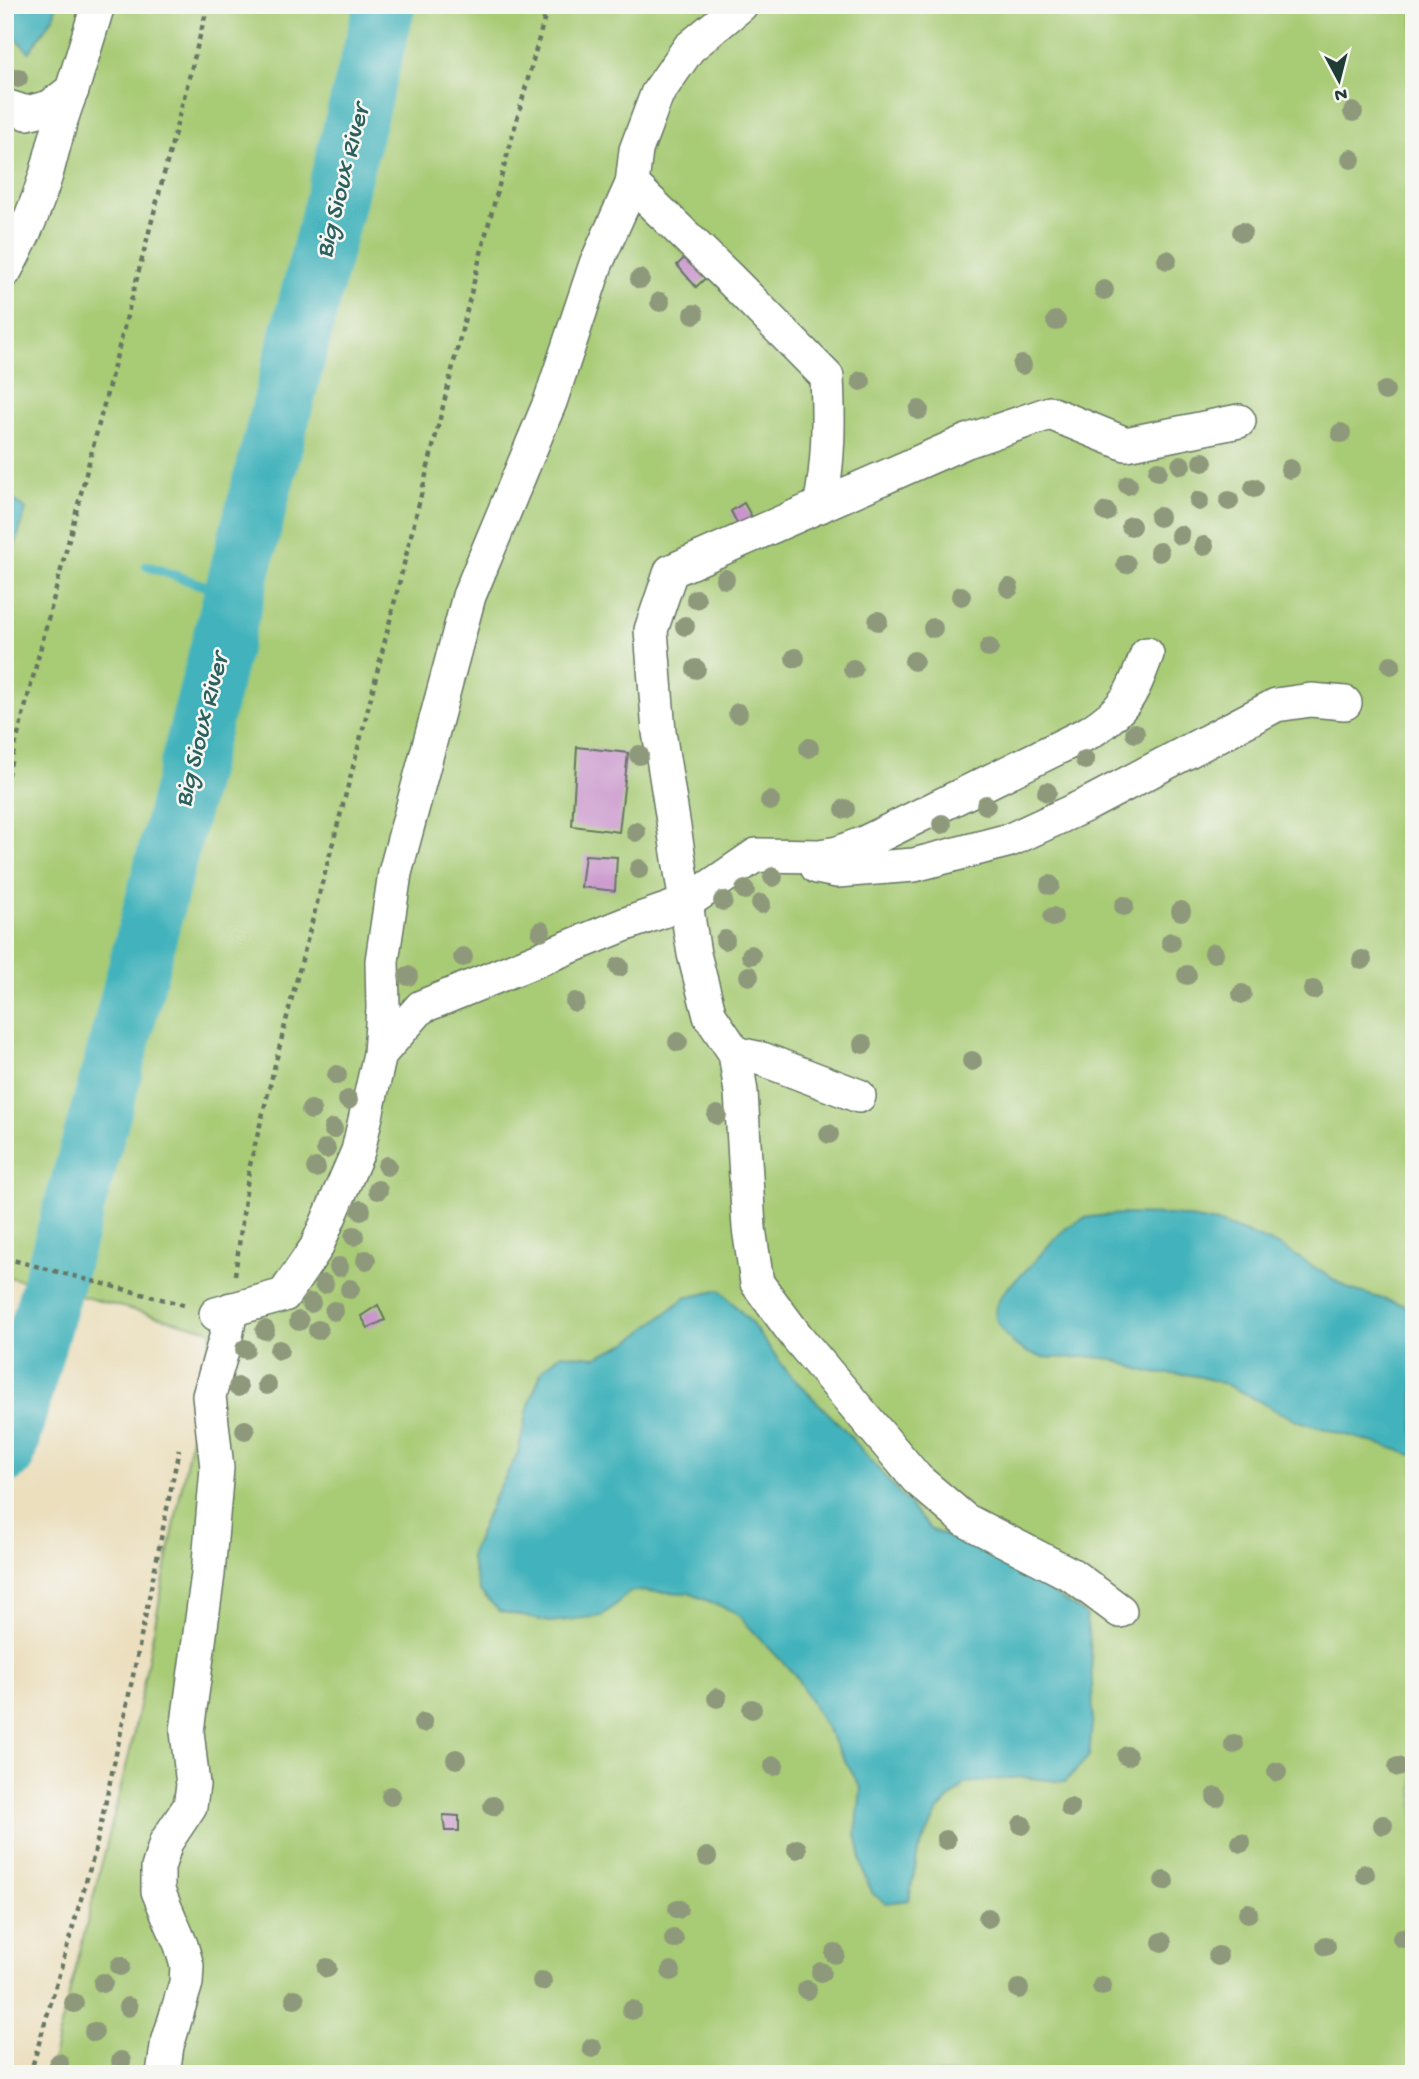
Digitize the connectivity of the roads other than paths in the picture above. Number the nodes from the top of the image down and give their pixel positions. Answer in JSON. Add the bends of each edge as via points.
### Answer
{"nodes":[{"id":1,"x":98,"y":5,"type":"edge"},
{"id":2,"x":741,"y":5,"type":"edge"},
{"id":3,"x":72,"y":90,"type":"junction"},
{"id":4,"x":5,"y":106,"type":"edge"},
{"id":5,"x":632,"y":184,"type":"junction"},
{"id":6,"x":5,"y":271,"type":"edge"},
{"id":7,"x":1239,"y":421,"type":"dead end"},
{"id":8,"x":820,"y":506,"type":"junction"},
{"id":9,"x":1147,"y":654,"type":"dead end"},
{"id":10,"x":1345,"y":703,"type":"dead end"},
{"id":11,"x":756,"y":855,"type":"junction"},
{"id":12,"x":837,"y":871,"type":"junction"},
{"id":13,"x":873,"y":886,"type":"dead end"},
{"id":14,"x":686,"y":903,"type":"junction"},
{"id":15,"x":735,"y":1054,"type":"junction"},
{"id":16,"x":380,"y":1055,"type":"junction"},
{"id":17,"x":859,"y":1096,"type":"dead end"},
{"id":18,"x":1120,"y":1611,"type":"dead end"},
{"id":19,"x":163,"y":2074,"type":"edge"}],
"edges":[{"from":1,"to":3,"type":"lane"},
{"from":2,"to":5,"type":"lane","via":[[689,48],[657,94],[636,150]]},
{"from":3,"to":4,"type":"lane","via":[[50,107],[27,113]]},
{"from":3,"to":6,"type":"lane","via":[[30,222]]},
{"from":5,"to":8,"type":"lane","via":[[827,377],[829,427]]},
{"from":5,"to":16,"type":"lane","via":[[596,264],[550,402],[469,596],[395,873],[382,961]]},
{"from":7,"to":8,"type":"lane","via":[[1126,444],[1051,413],[967,441]]},
{"from":8,"to":14,"type":"lane","via":[[671,571],[651,630],[659,732]]},
{"from":9,"to":11,"type":"lane","via":[[1127,702],[1090,732],[838,853]]},
{"from":10,"to":12,"type":"lane","via":[[1311,700],[1276,705],[1010,840],[914,865]]},
{"from":11,"to":12,"type":"lane"},
{"from":11,"to":14,"type":"lane"},
{"from":12,"to":13,"type":"lane"},
{"from":14,"to":15,"type":"lane","via":[[710,1016]]},
{"from":14,"to":16,"type":"lane","via":[[421,1007]]},
{"from":15,"to":17,"type":"lane","via":[[762,1059]]},
{"from":15,"to":18,"type":"lane","via":[[757,1283],[917,1479],[965,1520],[1072,1575]]},
{"from":16,"to":19,"type":"lane","via":[[358,1151],[316,1248],[284,1295],[224,1311],[226,1337],[209,1396],[217,1468],[187,1731],[193,1785],[190,1806],[166,1842],[158,1868],[158,1891],[187,1966],[187,1983]]}]}
